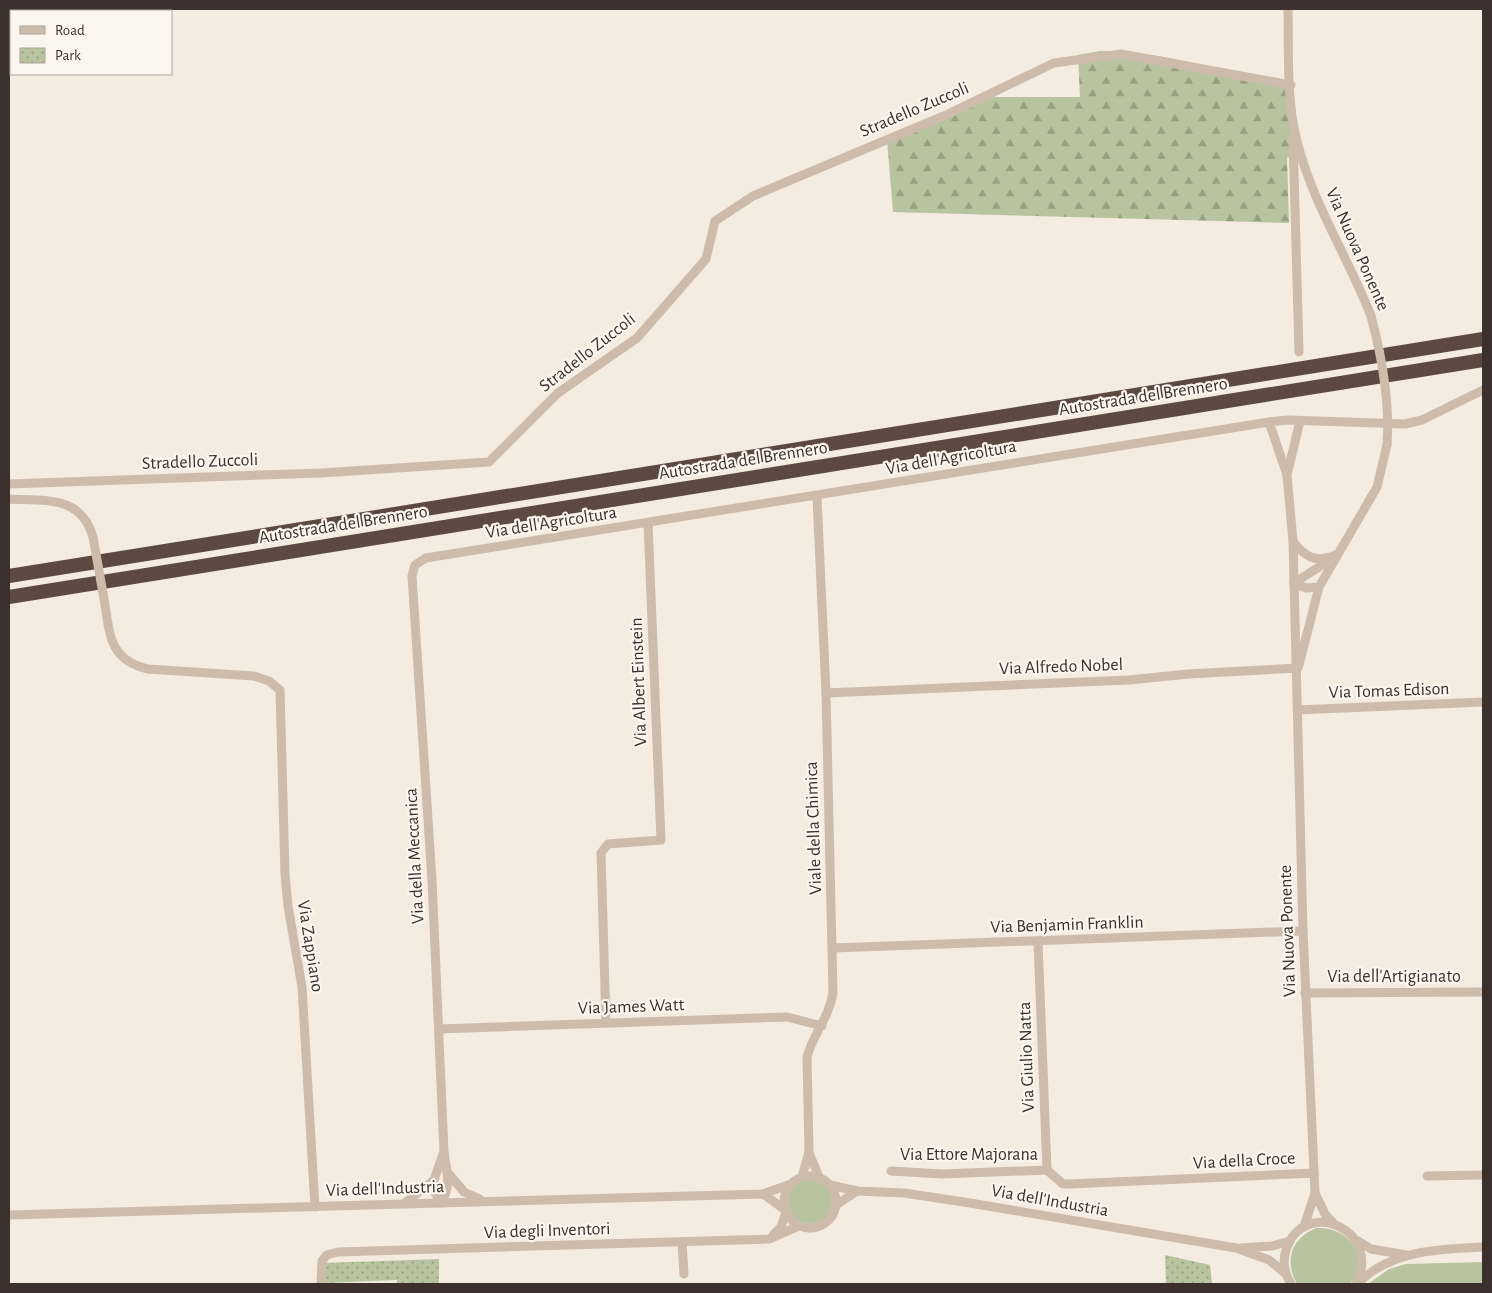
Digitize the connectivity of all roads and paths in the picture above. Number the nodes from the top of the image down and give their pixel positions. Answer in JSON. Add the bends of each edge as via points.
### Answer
{"nodes":[{"id":1,"x":1288,"y":9,"type":"edge"},
{"id":2,"x":1291,"y":85,"type":"junction"},
{"id":3,"x":1293,"y":124,"type":"junction"},
{"id":4,"x":1483,"y":339,"type":"edge"},
{"id":5,"x":1299,"y":352,"type":"dead end"},
{"id":6,"x":1483,"y":360,"type":"edge"},
{"id":7,"x":1483,"y":390,"type":"edge"},
{"id":8,"x":1300,"y":420,"type":"junction"},
{"id":9,"x":1269,"y":422,"type":"junction"},
{"id":10,"x":1287,"y":475,"type":"junction"},
{"id":11,"x":9,"y":484,"type":"edge"},
{"id":12,"x":817,"y":497,"type":"junction"},
{"id":13,"x":9,"y":499,"type":"edge"},
{"id":14,"x":648,"y":523,"type":"junction"},
{"id":15,"x":1293,"y":541,"type":"junction"},
{"id":16,"x":1336,"y":555,"type":"junction"},
{"id":17,"x":420,"y":561,"type":"joint"},
{"id":18,"x":9,"y":576,"type":"edge"},
{"id":19,"x":1294,"y":584,"type":"junction"},
{"id":20,"x":1319,"y":587,"type":"junction"},
{"id":21,"x":9,"y":597,"type":"edge"},
{"id":22,"x":1310,"y":617,"type":"junction"},
{"id":23,"x":1296,"y":620,"type":"junction"},
{"id":24,"x":1298,"y":668,"type":"junction"},
{"id":25,"x":826,"y":693,"type":"junction"},
{"id":26,"x":1483,"y":702,"type":"edge"},
{"id":27,"x":1297,"y":710,"type":"junction"},
{"id":28,"x":1303,"y":931,"type":"junction"},
{"id":29,"x":1038,"y":942,"type":"junction"},
{"id":30,"x":833,"y":948,"type":"junction"},
{"id":31,"x":1483,"y":992,"type":"edge"},
{"id":32,"x":1305,"y":993,"type":"junction"},
{"id":33,"x":606,"y":1023,"type":"junction"},
{"id":34,"x":822,"y":1026,"type":"junction"},
{"id":35,"x":439,"y":1029,"type":"junction"},
{"id":36,"x":444,"y":1152,"type":"junction"},
{"id":37,"x":809,"y":1152,"type":"junction"},
{"id":38,"x":1047,"y":1170,"type":"junction"},
{"id":39,"x":891,"y":1171,"type":"dead end"},
{"id":40,"x":1314,"y":1173,"type":"junction"},
{"id":41,"x":1483,"y":1175,"type":"edge"},
{"id":42,"x":1428,"y":1176,"type":"dead end"},
{"id":43,"x":802,"y":1177,"type":"junction"},
{"id":44,"x":819,"y":1177,"type":"junction"},
{"id":45,"x":434,"y":1180,"type":"junction"},
{"id":46,"x":791,"y":1184,"type":"junction"},
{"id":47,"x":830,"y":1185,"type":"junction"},
{"id":48,"x":857,"y":1191,"type":"junction"},
{"id":49,"x":1315,"y":1193,"type":"junction"},
{"id":50,"x":763,"y":1194,"type":"junction"},
{"id":51,"x":486,"y":1201,"type":"junction"},
{"id":52,"x":440,"y":1203,"type":"junction"},
{"id":53,"x":402,"y":1204,"type":"junction"},
{"id":54,"x":836,"y":1205,"type":"junction"},
{"id":55,"x":315,"y":1207,"type":"junction"},
{"id":56,"x":785,"y":1211,"type":"junction"},
{"id":57,"x":9,"y":1215,"type":"edge"},
{"id":58,"x":1334,"y":1224,"type":"junction"},
{"id":59,"x":799,"y":1226,"type":"junction"},
{"id":60,"x":1304,"y":1227,"type":"junction"},
{"id":61,"x":769,"y":1239,"type":"junction"},
{"id":62,"x":1357,"y":1240,"type":"junction"},
{"id":63,"x":1290,"y":1241,"type":"junction"},
{"id":64,"x":682,"y":1242,"type":"junction"},
{"id":65,"x":1483,"y":1247,"type":"edge"},
{"id":66,"x":1236,"y":1248,"type":"junction"},
{"id":67,"x":1407,"y":1255,"type":"junction"},
{"id":68,"x":1285,"y":1273,"type":"junction"},
{"id":69,"x":684,"y":1274,"type":"dead end"},
{"id":70,"x":321,"y":1284,"type":"edge"},
{"id":71,"x":1291,"y":1284,"type":"edge"},
{"id":72,"x":1357,"y":1284,"type":"edge"}],
"edges":[{"from":1,"to":2,"type":"street","name":"Via Nuova Ponente"},
{"from":2,"to":3,"type":"street","name":"Via Nuova Ponente"},
{"from":2,"to":11,"type":"street","name":"Stradello Zuccoli","via":[[1121,54],[1054,63],[946,115],[753,196],[715,221],[706,259],[637,338],[558,393],[489,462],[321,474]]},
{"from":3,"to":5,"type":"street","name":"Via Nuova Ponente"},
{"from":3,"to":16,"type":"street","name":"Via Nuova Ponente","bridge":true,"via":[[1307,174],[1371,316],[1386,396],[1387,445],[1377,487]]},
{"from":4,"to":18,"type":"highway","name":"Autostrada del Brennero"},
{"from":6,"to":21,"type":"highway","name":"Autostrada del Brennero"},
{"from":7,"to":8,"type":"street","name":"Via dell'Agricoltura","via":[[1406,424]]},
{"from":8,"to":9,"type":"street","name":"Via dell'Agricoltura"},
{"from":8,"to":10,"type":"street"},
{"from":9,"to":10,"type":"street"},
{"from":9,"to":12,"type":"street","name":"Via dell'Agricoltura"},
{"from":10,"to":15,"type":"street","name":"Via Nuova Ponente"},
{"from":12,"to":14,"type":"street","name":"Via dell'Agricoltura"},
{"from":12,"to":25,"type":"street","name":"Viale della Chimica"},
{"from":13,"to":55,"type":"street","name":"Via Zappiano","bridge":true,"via":[[70,505],[86,518],[93,537],[113,644],[120,656],[131,664],[148,669],[254,676],[269,681],[280,690],[285,874],[302,987]]},
{"from":14,"to":17,"type":"street","name":"Via dell'Agricoltura"},
{"from":14,"to":33,"type":"street","name":"Via Albert Einstein","via":[[661,840],[608,844],[601,853]]},
{"from":15,"to":16,"type":"street","via":[[1310,558],[1325,560]]},
{"from":15,"to":19,"type":"street","name":"Via Nuova Ponente"},
{"from":16,"to":19,"type":"street"},
{"from":16,"to":20,"type":"street","name":"Via Nuova Ponente"},
{"from":17,"to":35,"type":"street","name":"Via della Meccanica","via":[[415,565],[412,576]]},
{"from":19,"to":20,"type":"street","via":[[1306,588]]},
{"from":19,"to":23,"type":"street","name":"Via Nuova Ponente"},
{"from":20,"to":22,"type":"street","name":"Via Nuova Ponente"},
{"from":22,"to":23,"type":"street"},
{"from":22,"to":24,"type":"street","name":"Via Nuova Ponente"},
{"from":23,"to":24,"type":"street","name":"Via Nuova Ponente"},
{"from":24,"to":25,"type":"street","name":"Via Alfredo Nobel","via":[[1129,680]]},
{"from":24,"to":27,"type":"street","name":"Via Nuova Ponente"},
{"from":25,"to":30,"type":"street","name":"Viale della Chimica"},
{"from":26,"to":27,"type":"street","name":"Via Tomas Edison"},
{"from":27,"to":28,"type":"street","name":"Via Nuova Ponente"},
{"from":28,"to":29,"type":"street","name":"Via Benjamin Franklin"},
{"from":28,"to":32,"type":"street","name":"Via Nuova Ponente"},
{"from":29,"to":30,"type":"street","name":"Via Benjamin Franklin"},
{"from":29,"to":38,"type":"street","name":"Via Giulio Natta"},
{"from":30,"to":34,"type":"street","name":"Viale della Chimica","via":[[831,1006]]},
{"from":31,"to":32,"type":"street","name":"Via dell'Artigianato"},
{"from":32,"to":40,"type":"street","name":"Via Nuova Ponente"},
{"from":33,"to":34,"type":"street","name":"Via James Watt","via":[[787,1017]]},
{"from":33,"to":35,"type":"street","name":"Via James Watt"},
{"from":34,"to":37,"type":"street","name":"Viale della Chimica","via":[[807,1057]]},
{"from":35,"to":36,"type":"street","name":"Via della Meccanica"},
{"from":36,"to":45,"type":"street","name":"Via della Meccanica"},
{"from":36,"to":51,"type":"street","name":"Via della Meccanica","via":[[449,1172],[458,1187],[470,1196]]},
{"from":36,"to":52,"type":"street","name":"Via della Meccanica","via":[[448,1190]]},
{"from":37,"to":43,"type":"street","name":"Viale della Chimica"},
{"from":37,"to":44,"type":"street","name":"Viale della Chimica"},
{"from":38,"to":39,"type":"street","name":"Via Ettore Majorana","via":[[942,1174]]},
{"from":38,"to":40,"type":"street","name":"Via della Croce","via":[[1063,1184]]},
{"from":40,"to":49,"type":"street","name":"Via Nuova Ponente"},
{"from":41,"to":42,"type":"street"},
{"from":43,"to":44,"type":"street"},
{"from":43,"to":46,"type":"street"},
{"from":44,"to":47,"type":"street"},
{"from":45,"to":52,"type":"street","via":[[434,1190]]},
{"from":45,"to":53,"type":"street","name":"Via della Meccanica"},
{"from":46,"to":50,"type":"street","name":"Via dell'Industria"},
{"from":46,"to":56,"type":"street","via":[[784,1196]]},
{"from":47,"to":48,"type":"street","name":"Via dell'Industria"},
{"from":47,"to":54,"type":"street"},
{"from":48,"to":54,"type":"street"},
{"from":48,"to":66,"type":"street","name":"Via dell'Industria","via":[[904,1193]]},
{"from":49,"to":58,"type":"street","name":"Via Nuova Ponente"},
{"from":49,"to":60,"type":"street","name":"Via Nuova Ponente"},
{"from":50,"to":51,"type":"street","name":"Via dell'Industria"},
{"from":50,"to":56,"type":"street"},
{"from":51,"to":52,"type":"street","name":"Via dell'Industria"},
{"from":52,"to":53,"type":"street","name":"Via dell'Industria"},
{"from":53,"to":55,"type":"street","name":"Via dell'Industria"},
{"from":54,"to":59,"type":"street","via":[[834,1213],[822,1226],[811,1229]]},
{"from":55,"to":57,"type":"street","name":"Via dell'Industria"},
{"from":56,"to":59,"type":"street"},
{"from":56,"to":61,"type":"street","via":[[781,1227]]},
{"from":58,"to":60,"type":"street","via":[[1319,1222]]},
{"from":58,"to":62,"type":"street"},
{"from":59,"to":61,"type":"street","name":"Via degli Inventori"},
{"from":60,"to":63,"type":"street"},
{"from":61,"to":64,"type":"street","name":"Via degli Inventori"},
{"from":62,"to":67,"type":"street","via":[[1364,1247]]},
{"from":62,"to":72,"type":"street","via":[[1363,1263]]},
{"from":63,"to":66,"type":"street","name":"Via dell'Industria","via":[[1272,1246]]},
{"from":63,"to":68,"type":"street","via":[[1284,1257]]},
{"from":64,"to":69,"type":"street"},
{"from":64,"to":70,"type":"street","name":"Via degli Inventori","via":[[338,1252],[327,1255],[320,1266]]},
{"from":65,"to":67,"type":"street"},
{"from":66,"to":68,"type":"street","name":"Via dell'Industria","via":[[1268,1260]]},
{"from":67,"to":72,"type":"street","via":[[1374,1270]]},
{"from":68,"to":71,"type":"street"}]}
